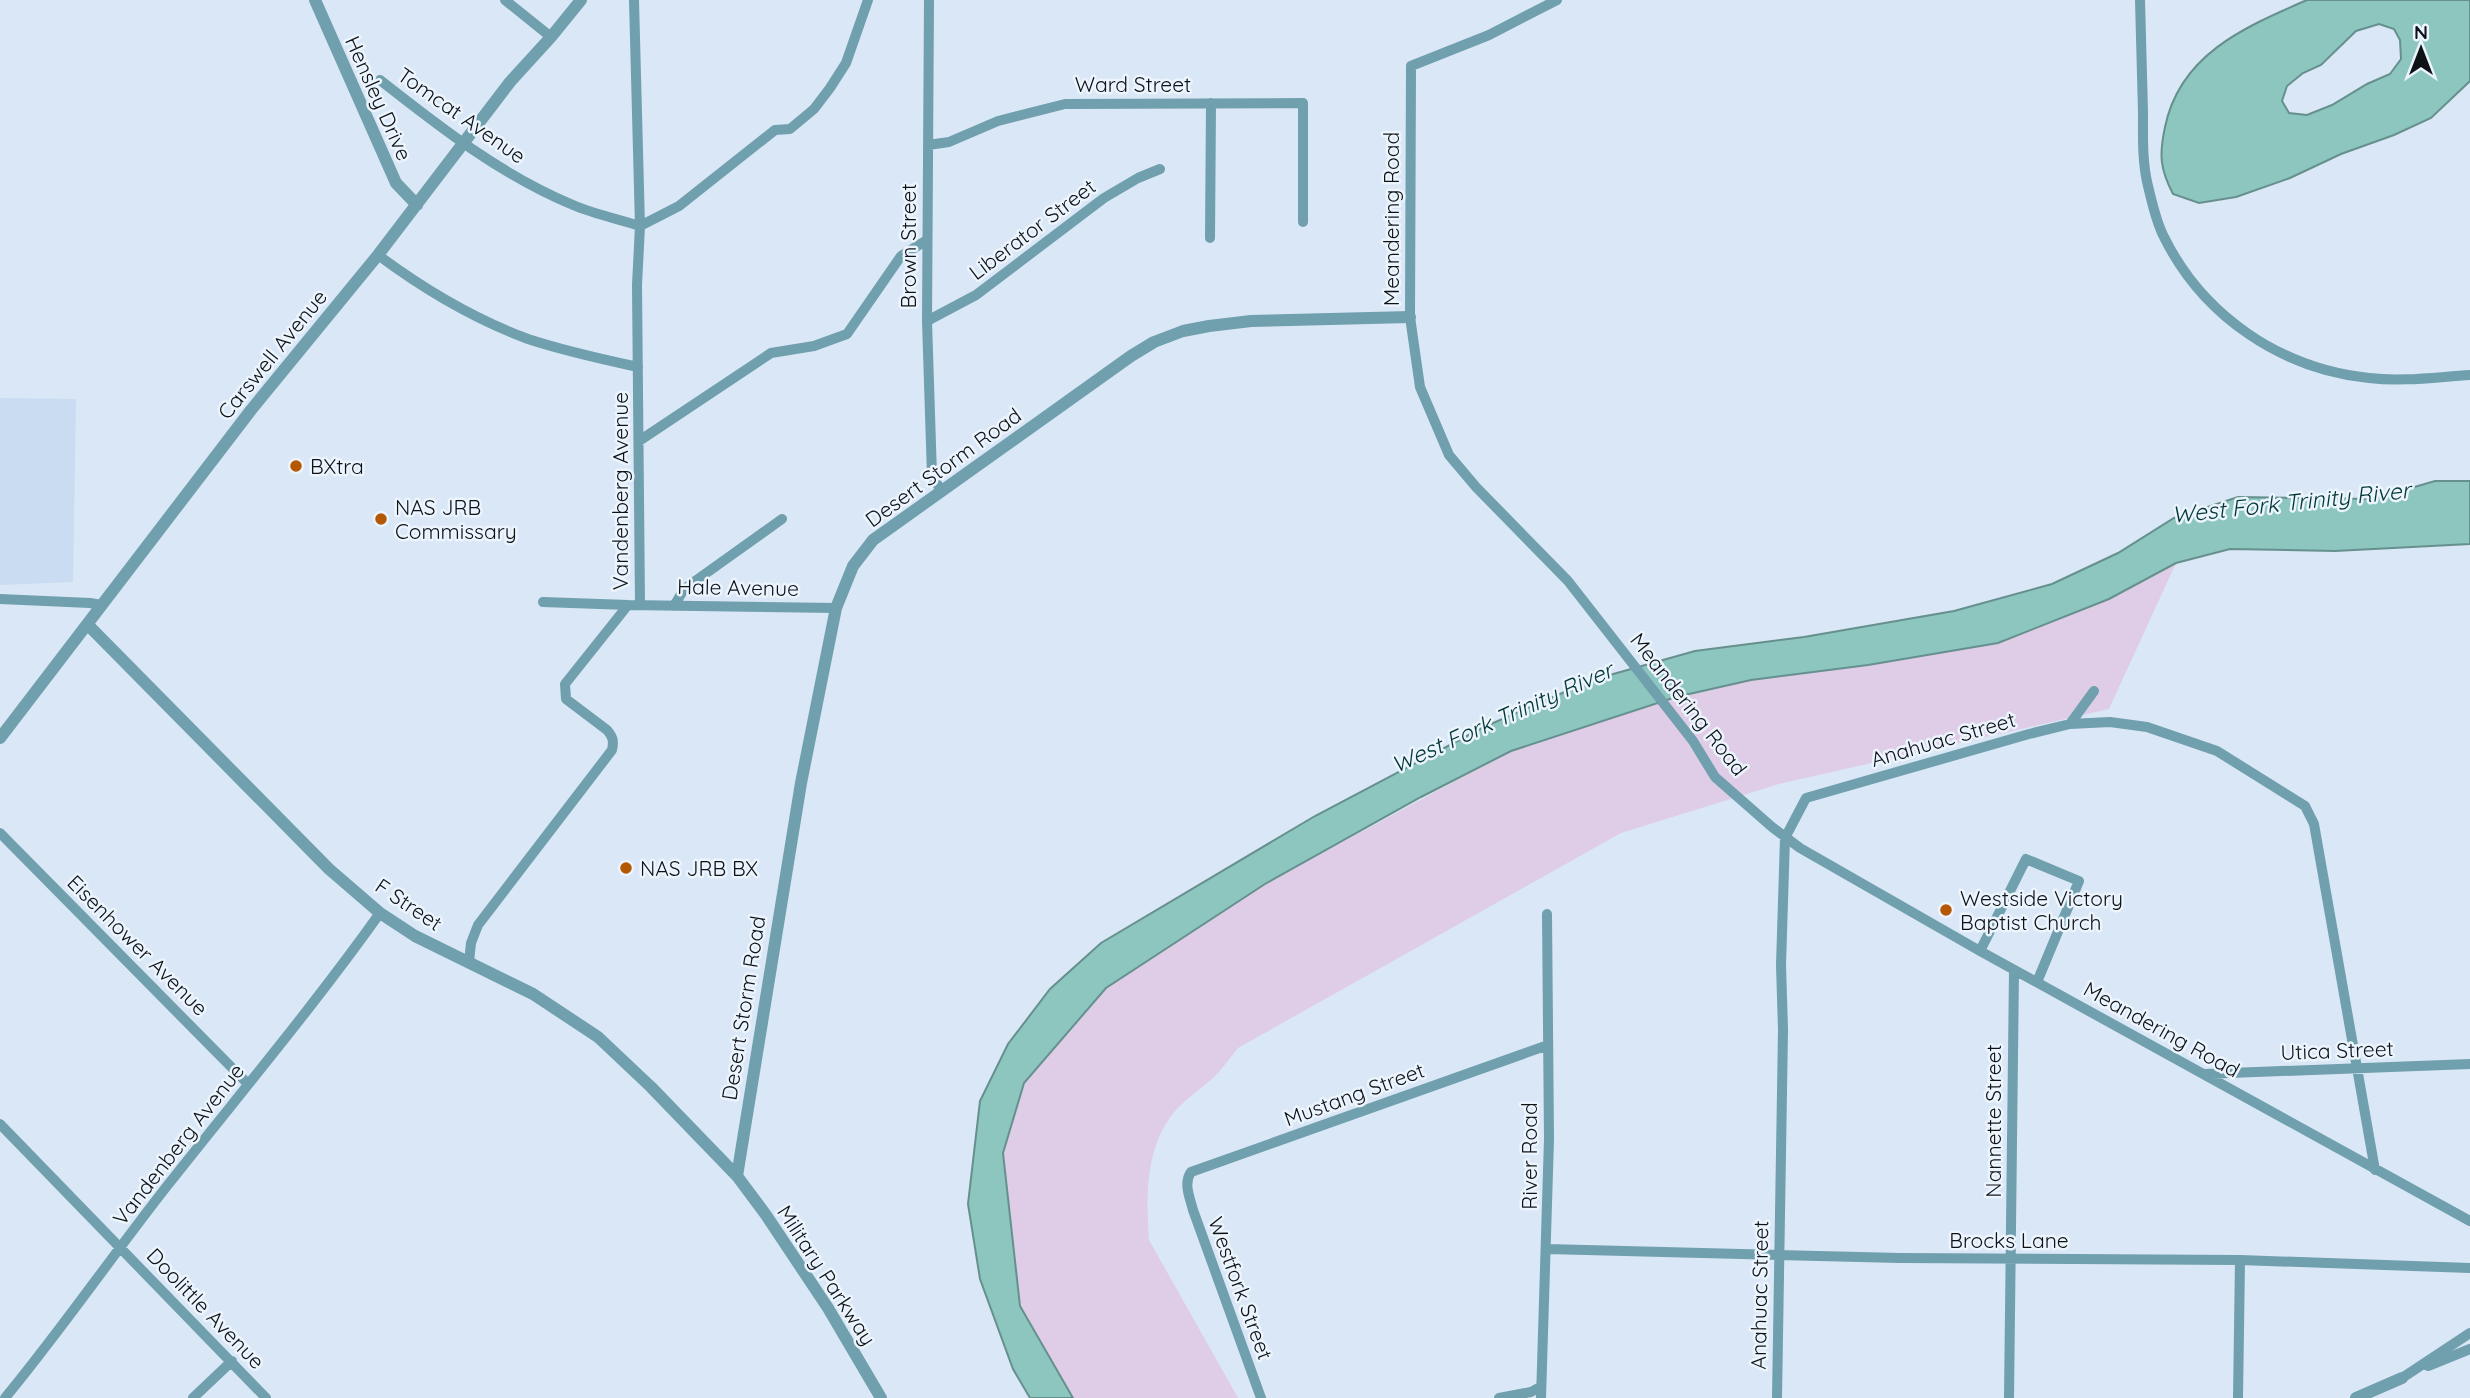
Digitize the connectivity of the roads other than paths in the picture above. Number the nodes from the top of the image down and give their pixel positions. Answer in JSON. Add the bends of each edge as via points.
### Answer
{"nodes":[{"id":1,"x":315,"y":0,"type":"edge"},
{"id":2,"x":505,"y":0,"type":"edge"},
{"id":3,"x":581,"y":0,"type":"edge"},
{"id":4,"x":634,"y":0,"type":"edge"},
{"id":5,"x":868,"y":0,"type":"edge"},
{"id":6,"x":929,"y":0,"type":"edge"},
{"id":7,"x":1557,"y":0,"type":"edge"},
{"id":8,"x":2140,"y":0,"type":"edge"},
{"id":9,"x":551,"y":37,"type":"junction"},
{"id":10,"x":380,"y":80,"type":"dead end"},
{"id":11,"x":1211,"y":103,"type":"junction"},
{"id":12,"x":464,"y":145,"type":"junction"},
{"id":13,"x":928,"y":145,"type":"junction"},
{"id":14,"x":1160,"y":169,"type":"dead end"},
{"id":15,"x":417,"y":205,"type":"junction"},
{"id":16,"x":1303,"y":222,"type":"dead end"},
{"id":17,"x":640,"y":226,"type":"junction"},
{"id":18,"x":1210,"y":238,"type":"dead end"},
{"id":19,"x":927,"y":240,"type":"junction"},
{"id":20,"x":378,"y":255,"type":"junction"},
{"id":21,"x":1410,"y":317,"type":"junction"},
{"id":22,"x":928,"y":321,"type":"junction"},
{"id":23,"x":638,"y":367,"type":"junction"},
{"id":24,"x":2470,"y":375,"type":"edge"},
{"id":25,"x":639,"y":441,"type":"junction"},
{"id":26,"x":941,"y":490,"type":"junction"},
{"id":27,"x":782,"y":519,"type":"dead end"},
{"id":28,"x":0,"y":599,"type":"edge"},
{"id":29,"x":543,"y":602,"type":"dead end"},
{"id":30,"x":102,"y":605,"type":"junction"},
{"id":31,"x":628,"y":605,"type":"junction"},
{"id":32,"x":640,"y":605,"type":"junction"},
{"id":33,"x":674,"y":606,"type":"junction"},
{"id":34,"x":836,"y":608,"type":"junction"},
{"id":35,"x":88,"y":625,"type":"junction"},
{"id":36,"x":2094,"y":691,"type":"dead end"},
{"id":37,"x":2070,"y":724,"type":"junction"},
{"id":38,"x":0,"y":738,"type":"edge"},
{"id":39,"x":0,"y":833,"type":"edge"},
{"id":40,"x":1785,"y":838,"type":"junction"},
{"id":41,"x":380,"y":913,"type":"junction"},
{"id":42,"x":1547,"y":914,"type":"dead end"},
{"id":43,"x":1980,"y":951,"type":"junction"},
{"id":44,"x":469,"y":962,"type":"junction"},
{"id":45,"x":2014,"y":970,"type":"junction"},
{"id":46,"x":2037,"y":982,"type":"junction"},
{"id":47,"x":1548,"y":1045,"type":"junction"},
{"id":48,"x":2470,"y":1064,"type":"edge"},
{"id":49,"x":2357,"y":1069,"type":"junction"},
{"id":50,"x":2205,"y":1074,"type":"junction"},
{"id":51,"x":248,"y":1084,"type":"junction"},
{"id":52,"x":0,"y":1125,"type":"edge"},
{"id":53,"x":2375,"y":1170,"type":"junction"},
{"id":54,"x":737,"y":1176,"type":"junction"},
{"id":55,"x":1188,"y":1190,"type":"joint"},
{"id":56,"x":2470,"y":1221,"type":"edge"},
{"id":57,"x":122,"y":1248,"type":"junction"},
{"id":58,"x":1548,"y":1249,"type":"junction"},
{"id":59,"x":1779,"y":1255,"type":"junction"},
{"id":60,"x":2012,"y":1259,"type":"junction"},
{"id":61,"x":2240,"y":1260,"type":"junction"},
{"id":62,"x":2470,"y":1268,"type":"edge"},
{"id":63,"x":2470,"y":1333,"type":"edge"},
{"id":64,"x":2470,"y":1349,"type":"edge"},
{"id":65,"x":232,"y":1361,"type":"junction"},
{"id":66,"x":2402,"y":1378,"type":"junction"},
{"id":67,"x":1541,"y":1393,"type":"edge"},
{"id":68,"x":5,"y":1398,"type":"edge"},
{"id":69,"x":193,"y":1398,"type":"edge"},
{"id":70,"x":266,"y":1398,"type":"edge"},
{"id":71,"x":881,"y":1398,"type":"edge"},
{"id":72,"x":1261,"y":1398,"type":"edge"},
{"id":73,"x":1499,"y":1398,"type":"edge"},
{"id":74,"x":1777,"y":1398,"type":"edge"},
{"id":75,"x":2009,"y":1398,"type":"edge"},
{"id":76,"x":2238,"y":1398,"type":"edge"},
{"id":77,"x":2356,"y":1398,"type":"edge"}],
"edges":[{"from":1,"to":15,"type":"street","name":"Hensley Drive","via":[[396,183]]},
{"from":2,"to":9,"type":"street"},
{"from":3,"to":9,"type":"street","name":"Carswell Avenue"},
{"from":4,"to":17,"type":"street","name":"Vandenberg Avenue"},
{"from":5,"to":17,"type":"street","via":[[846,63],[814,109],[790,129],[775,130],[679,206]]},
{"from":6,"to":13,"type":"street","name":"Brown Street"},
{"from":7,"to":21,"type":"street","name":"Meandering Road","via":[[1489,35],[1410,66]]},
{"from":8,"to":24,"type":"street","via":[[2147,184],[2163,235],[2212,303],[2250,337],[2316,367],[2399,380]]},
{"from":9,"to":12,"type":"street","name":"Carswell Avenue","via":[[510,82]]},
{"from":10,"to":12,"type":"street","name":"Tomcat Avenue"},
{"from":11,"to":13,"type":"street","name":"Ward Street","via":[[1065,104]]},
{"from":11,"to":16,"type":"street","via":[[1303,103]]},
{"from":11,"to":18,"type":"street","name":"Ward Street"},
{"from":12,"to":15,"type":"street","name":"Carswell Avenue"},
{"from":12,"to":17,"type":"street","name":"Tomcat Avenue","via":[[538,189]]},
{"from":13,"to":19,"type":"street","name":"Brown Street"},
{"from":14,"to":22,"type":"street","name":"Liberator Street","via":[[1104,198],[976,295]]},
{"from":15,"to":20,"type":"street","name":"Carswell Avenue"},
{"from":17,"to":23,"type":"street","name":"Vandenberg Avenue"},
{"from":19,"to":22,"type":"street","name":"Brown Street"},
{"from":19,"to":25,"type":"street","via":[[901,256],[847,334],[814,346],[771,352]]},
{"from":20,"to":23,"type":"street","via":[[483,320],[556,348]]},
{"from":20,"to":30,"type":"street","name":"Carswell Avenue","via":[[251,410]]},
{"from":21,"to":26,"type":"street","name":"Desert Storm Road","via":[[1251,321],[1183,331],[1130,356]]},
{"from":21,"to":40,"type":"street","name":"Meandering Road","via":[[1420,387],[1449,455],[1568,581],[1693,741],[1715,777]]},
{"from":22,"to":26,"type":"street","name":"Brown Street","via":[[932,476]]},
{"from":23,"to":25,"type":"street","name":"Vandenberg Avenue"},
{"from":25,"to":32,"type":"street","name":"Vandenberg Avenue"},
{"from":26,"to":34,"type":"street","name":"Desert Storm Road","via":[[873,540],[853,566]]},
{"from":27,"to":33,"type":"street","via":[[684,589]]},
{"from":28,"to":30,"type":"street"},
{"from":29,"to":31,"type":"street"},
{"from":30,"to":35,"type":"street","name":"Carswell Avenue"},
{"from":31,"to":32,"type":"street","name":"Vandenberg Avenue"},
{"from":31,"to":44,"type":"street","name":"Vandenberg Avenue","via":[[565,684],[566,699],[612,736],[612,750],[478,925]]},
{"from":32,"to":33,"type":"street","name":"Hale Avenue"},
{"from":33,"to":34,"type":"street","name":"Hale Avenue"},
{"from":34,"to":54,"type":"street","name":"Desert Storm Road"},
{"from":35,"to":38,"type":"street","name":"Carswell Avenue"},
{"from":35,"to":41,"type":"street","name":"F Street","via":[[329,869]]},
{"from":36,"to":37,"type":"street"},
{"from":37,"to":40,"type":"street","name":"Anahuac Street","via":[[1806,798]]},
{"from":37,"to":49,"type":"street","name":"Anahuac Street","via":[[2110,722],[2147,727],[2217,751],[2305,806],[2314,824]]},
{"from":39,"to":51,"type":"street","name":"Eisenhower Avenue"},
{"from":40,"to":43,"type":"street","name":"Meandering Road"},
{"from":40,"to":59,"type":"street","name":"Anahuac Street"},
{"from":41,"to":44,"type":"street","name":"F Street"},
{"from":41,"to":51,"type":"street","name":"Vandenberg Avenue"},
{"from":42,"to":47,"type":"street","name":"River Road"},
{"from":43,"to":45,"type":"street","name":"Meandering Road"},
{"from":43,"to":46,"type":"street","via":[[2026,859],[2079,881]]},
{"from":44,"to":54,"type":"street","name":"F Street","via":[[533,994],[598,1037]]},
{"from":45,"to":46,"type":"street","name":"Meandering Road"},
{"from":45,"to":60,"type":"street","name":"Nannette Street"},
{"from":46,"to":50,"type":"street","name":"Meandering Road"},
{"from":47,"to":55,"type":"street","name":"Mustang Street","via":[[1191,1172]]},
{"from":47,"to":58,"type":"street","name":"River Road"},
{"from":48,"to":49,"type":"street","name":"Utica Street"},
{"from":49,"to":50,"type":"street","name":"Utica Street"},
{"from":49,"to":53,"type":"street","name":"Anahuac Street"},
{"from":50,"to":53,"type":"street","name":"Meandering Road"},
{"from":51,"to":57,"type":"street","name":"Vandenberg Avenue"},
{"from":52,"to":57,"type":"street","name":"Doolittle Avenue"},
{"from":53,"to":56,"type":"street","name":"Meandering Road"},
{"from":54,"to":71,"type":"street","name":"Military Parkway","via":[[828,1308]]},
{"from":55,"to":72,"type":"street","name":"Westfork Street"},
{"from":57,"to":65,"type":"street","name":"Doolittle Avenue"},
{"from":57,"to":68,"type":"street","name":"Vandenberg Avenue"},
{"from":58,"to":59,"type":"street","name":"Brocks Lane"},
{"from":58,"to":67,"type":"street","name":"River Road"},
{"from":59,"to":60,"type":"street","name":"Brocks Lane"},
{"from":59,"to":74,"type":"street","name":"Anahuac Street"},
{"from":60,"to":61,"type":"street","name":"Brocks Lane"},
{"from":60,"to":75,"type":"street","name":"Nannette Street"},
{"from":61,"to":62,"type":"street","name":"Brocks Lane"},
{"from":61,"to":76,"type":"street"},
{"from":63,"to":66,"type":"street"},
{"from":64,"to":66,"type":"street"},
{"from":65,"to":69,"type":"street"},
{"from":65,"to":70,"type":"street","name":"Doolittle Avenue"},
{"from":66,"to":77,"type":"street"},
{"from":67,"to":73,"type":"street"}]}
